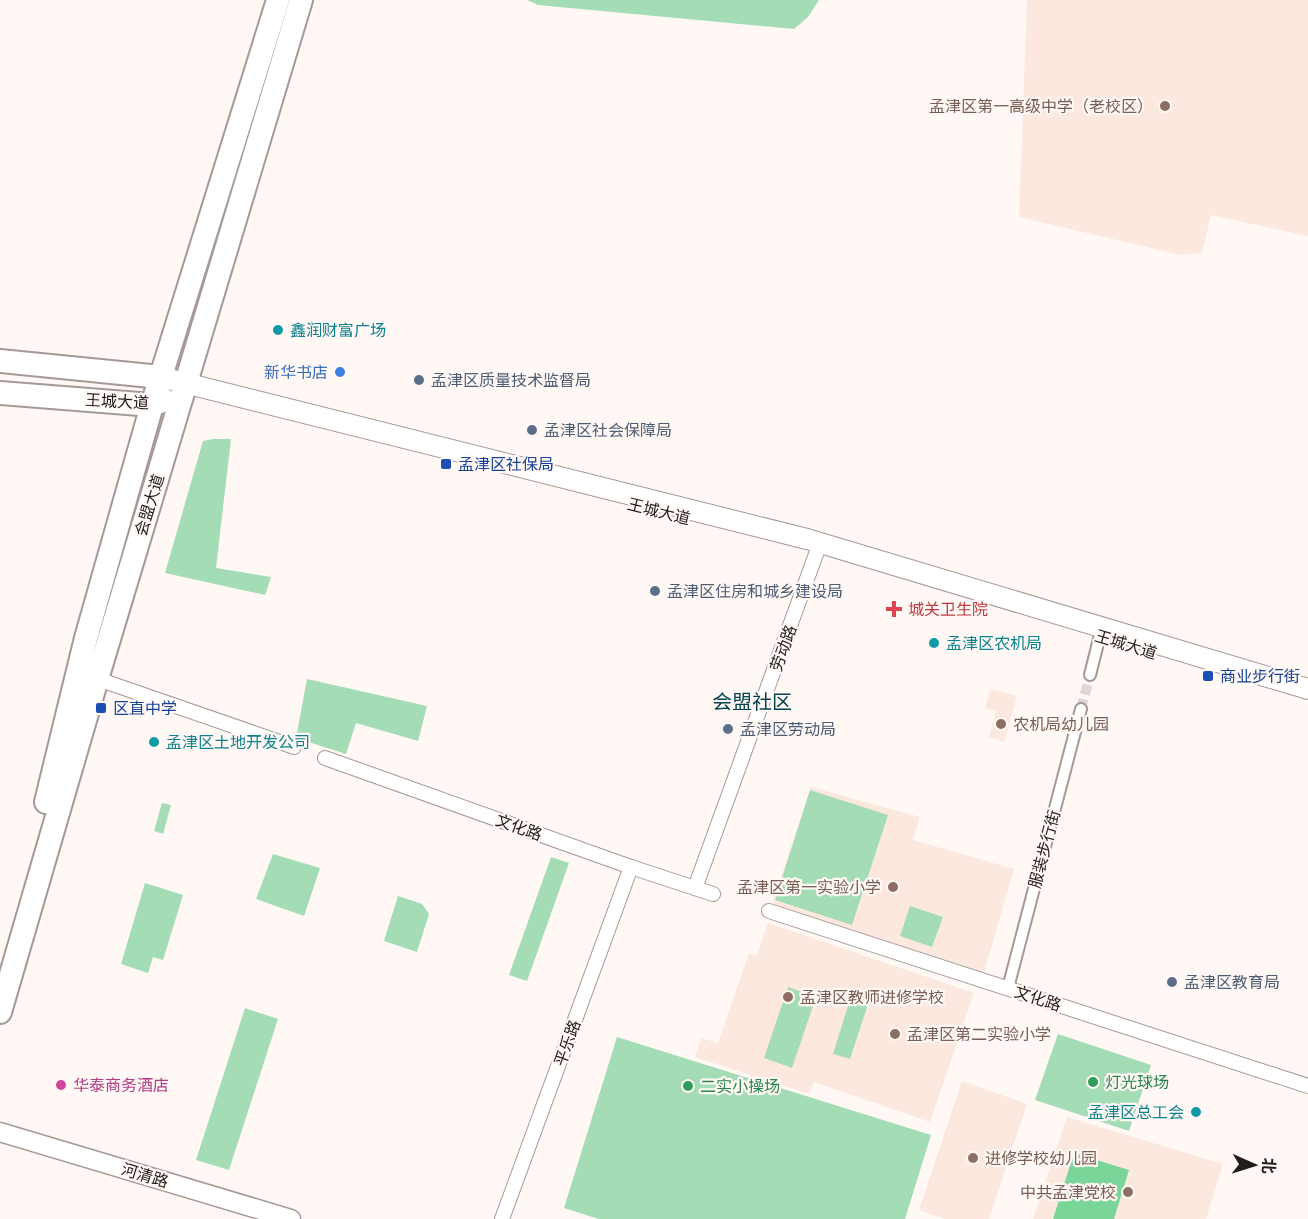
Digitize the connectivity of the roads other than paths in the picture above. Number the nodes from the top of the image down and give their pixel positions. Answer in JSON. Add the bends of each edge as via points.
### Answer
{"nodes":[{"id":1,"x":278,"y":0,"type":"edge"},
{"id":2,"x":301,"y":0,"type":"edge"},
{"id":3,"x":0,"y":361,"type":"edge"},
{"id":4,"x":161,"y":377,"type":"junction"},
{"id":5,"x":184,"y":389,"type":"junction"},
{"id":6,"x":0,"y":393,"type":"edge"},
{"id":7,"x":152,"y":405,"type":"junction"},
{"id":8,"x":819,"y":548,"type":"junction"},
{"id":9,"x":1102,"y":627,"type":"junction"},
{"id":10,"x":1090,"y":675,"type":"tunnel mouth"},
{"id":11,"x":88,"y":676,"type":"junction"},
{"id":12,"x":1308,"y":689,"type":"edge"},
{"id":13,"x":1308,"y":698,"type":"edge"},
{"id":14,"x":1081,"y":709,"type":"tunnel mouth"},
{"id":15,"x":294,"y":747,"type":"dead end"},
{"id":16,"x":325,"y":758,"type":"dead end"},
{"id":17,"x":632,"y":867,"type":"junction"},
{"id":18,"x":695,"y":888,"type":"junction"},
{"id":19,"x":713,"y":894,"type":"dead end"},
{"id":20,"x":768,"y":911,"type":"dead end"},
{"id":21,"x":0,"y":959,"type":"edge"},
{"id":22,"x":1008,"y":988,"type":"junction"},
{"id":23,"x":0,"y":1012,"type":"edge"},
{"id":24,"x":1308,"y":1086,"type":"edge"},
{"id":25,"x":0,"y":1132,"type":"edge"},
{"id":26,"x":0,"y":1144,"type":"edge"},
{"id":27,"x":249,"y":1219,"type":"edge"},
{"id":28,"x":291,"y":1219,"type":"edge"},
{"id":29,"x":502,"y":1219,"type":"edge"}],
"edges":[{"from":1,"to":4,"type":"main road","name":"会盟大道"},
{"from":2,"to":5,"type":"main road","name":"会盟大道"},
{"from":3,"to":4,"type":"main road","name":"王城大道"},
{"from":4,"to":5,"type":"main road","name":"王城大道"},
{"from":4,"to":7,"type":"main road","name":"会盟大道"},
{"from":5,"to":7,"type":"main road","name":"王城大道"},
{"from":5,"to":8,"type":"main road","name":"王城大道"},
{"from":5,"to":11,"type":"main road","name":"会盟大道"},
{"from":6,"to":7,"type":"main road","name":"王城大道"},
{"from":7,"to":11,"type":"main road","name":"会盟大道","via":[[89,627]]},
{"from":8,"to":9,"type":"main road","name":"王城大道"},
{"from":8,"to":13,"type":"main road","name":"王城大道"},
{"from":8,"to":18,"type":"street","name":"劳动路"},
{"from":9,"to":10,"type":"street"},
{"from":9,"to":12,"type":"main road","name":"王城大道"},
{"from":11,"to":15,"type":"street"},
{"from":11,"to":21,"type":"main road","name":"会盟大道"},
{"from":11,"to":23,"type":"main road","name":"会盟大道"},
{"from":14,"to":22,"type":"street","name":"服装步行街"},
{"from":16,"to":17,"type":"street","name":"文化路"},
{"from":17,"to":18,"type":"street","name":"文化路"},
{"from":17,"to":29,"type":"street","name":"平乐路"},
{"from":18,"to":19,"type":"street","name":"文化路"},
{"from":20,"to":22,"type":"street","name":"文化路"},
{"from":22,"to":24,"type":"street","name":"文化路"},
{"from":25,"to":28,"type":"street","name":"河清路"},
{"from":26,"to":27,"type":"street","name":"河清路"}]}
